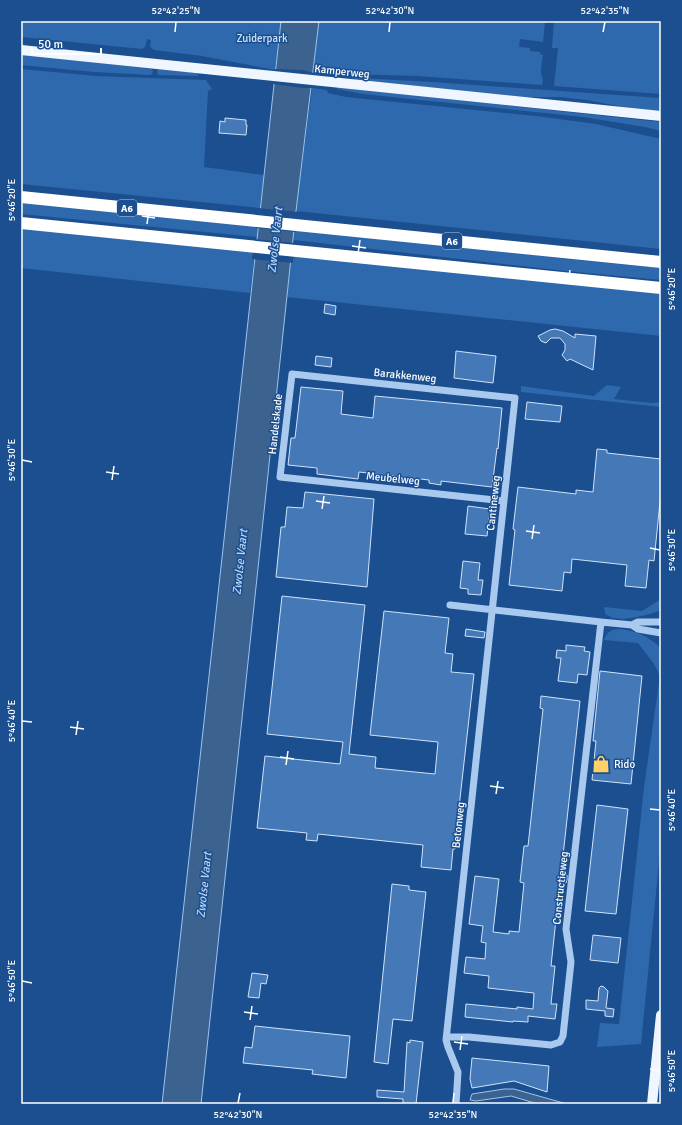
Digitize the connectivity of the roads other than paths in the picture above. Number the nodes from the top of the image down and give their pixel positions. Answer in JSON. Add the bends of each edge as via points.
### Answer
{"nodes":[{"id":1,"x":21,"y":50,"type":"edge"},
{"id":2,"x":661,"y":116,"type":"edge"},
{"id":3,"x":21,"y":197,"type":"edge"},
{"id":4,"x":21,"y":223,"type":"edge"},
{"id":5,"x":661,"y":262,"type":"edge"},
{"id":6,"x":661,"y":288,"type":"edge"},
{"id":7,"x":292,"y":374,"type":"joint"},
{"id":8,"x":515,"y":398,"type":"joint"},
{"id":9,"x":280,"y":477,"type":"joint"},
{"id":10,"x":504,"y":501,"type":"junction"},
{"id":11,"x":450,"y":605,"type":"dead end"},
{"id":12,"x":492,"y":610,"type":"junction"},
{"id":13,"x":601,"y":622,"type":"junction"},
{"id":14,"x":661,"y":622,"type":"edge"},
{"id":15,"x":632,"y":625,"type":"junction"},
{"id":16,"x":661,"y":633,"type":"edge"},
{"id":17,"x":661,"y":1015,"type":"edge"},
{"id":18,"x":446,"y":1040,"type":"junction"},
{"id":19,"x":658,"y":1070,"type":"edge"},
{"id":20,"x":657,"y":1087,"type":"edge"},
{"id":21,"x":456,"y":1104,"type":"edge"},
{"id":22,"x":652,"y":1104,"type":"edge"}],
"edges":[{"from":1,"to":2,"type":"main road","name":"Kamperweg"},
{"from":3,"to":5,"type":"highway","number":"A6"},
{"from":4,"to":6,"type":"highway"},
{"from":7,"to":8,"type":"street","name":"Barakkenweg"},
{"from":7,"to":9,"type":"street","name":"Handelskade"},
{"from":8,"to":10,"type":"street","name":"Cantineweg"},
{"from":9,"to":10,"type":"street","name":"Meubelweg"},
{"from":10,"to":12,"type":"street","name":"Cantineweg"},
{"from":11,"to":12,"type":"street"},
{"from":12,"to":13,"type":"street"},
{"from":12,"to":18,"type":"street","name":"Betonweg"},
{"from":13,"to":15,"type":"street"},
{"from":13,"to":18,"type":"street","name":"Constructieweg","via":[[566,933],[571,962],[563,1036],[555,1045],[469,1037]]},
{"from":14,"to":15,"type":"street","via":[[638,622]]},
{"from":15,"to":16,"type":"street","via":[[638,629]]},
{"from":17,"to":19,"type":"main road"},
{"from":18,"to":21,"type":"street","via":[[458,1072]]},
{"from":19,"to":20,"type":"main road"},
{"from":20,"to":22,"type":"main road"}]}
